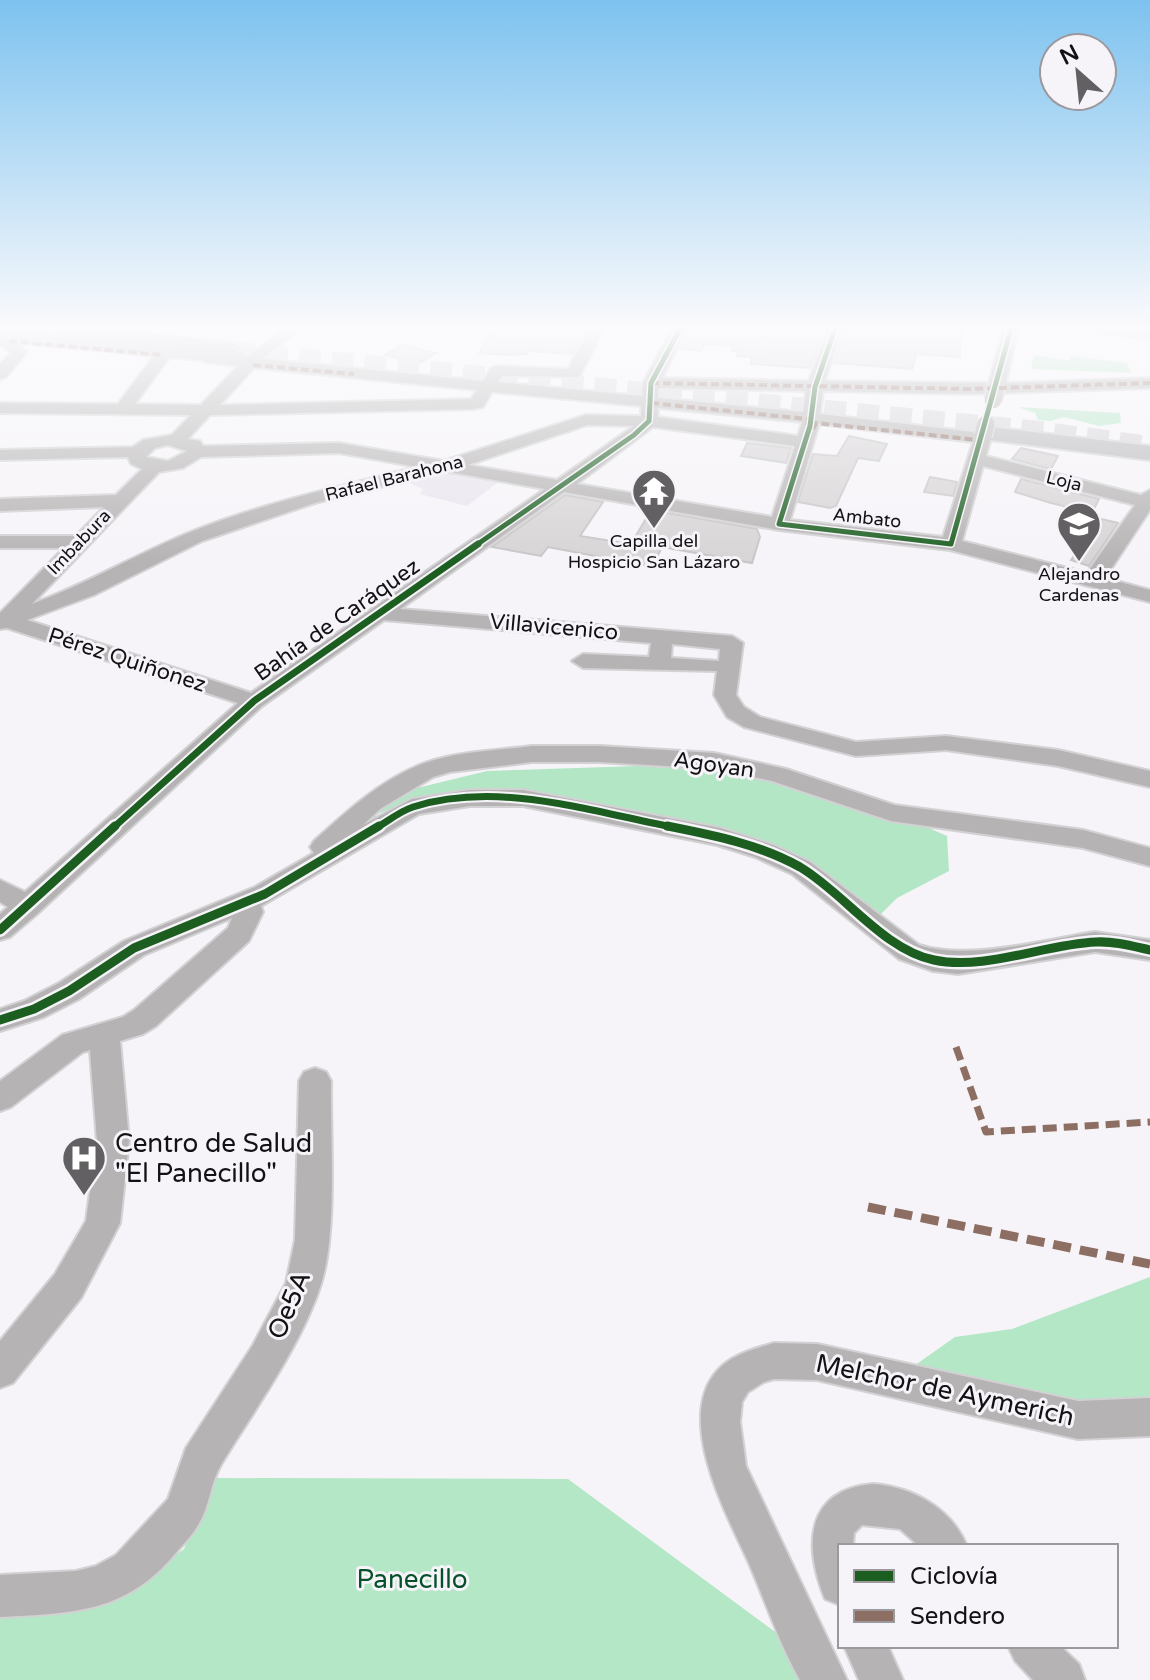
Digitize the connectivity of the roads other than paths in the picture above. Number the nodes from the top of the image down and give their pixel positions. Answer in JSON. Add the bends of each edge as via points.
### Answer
{"nodes":[{"id":1,"x":207,"y":407,"type":"edge"},
{"id":2,"x":367,"y":407,"type":"edge"},
{"id":3,"x":639,"y":407,"type":"edge"},
{"id":4,"x":812,"y":407,"type":"edge"},
{"id":5,"x":991,"y":407,"type":"edge"},
{"id":6,"x":0,"y":408,"type":"edge"},
{"id":7,"x":124,"y":408,"type":"joint"},
{"id":8,"x":348,"y":408,"type":"joint"},
{"id":9,"x":650,"y":409,"type":"junction"},
{"id":10,"x":205,"y":410,"type":"junction"},
{"id":11,"x":808,"y":432,"type":"junction"},
{"id":12,"x":985,"y":433,"type":"junction"},
{"id":13,"x":177,"y":440,"type":"junction"},
{"id":14,"x":137,"y":452,"type":"junction"},
{"id":15,"x":196,"y":452,"type":"junction"},
{"id":16,"x":1150,"y":453,"type":"edge"},
{"id":17,"x":0,"y":455,"type":"edge"},
{"id":18,"x":975,"y":460,"type":"junction"},
{"id":19,"x":444,"y":465,"type":"junction"},
{"id":20,"x":155,"y":466,"type":"junction"},
{"id":21,"x":561,"y":487,"type":"junction"},
{"id":22,"x":1149,"y":500,"type":"edge"},
{"id":23,"x":117,"y":501,"type":"junction"},
{"id":24,"x":0,"y":505,"type":"edge"},
{"id":25,"x":779,"y":524,"type":"junction"},
{"id":26,"x":0,"y":542,"type":"edge"},
{"id":27,"x":77,"y":542,"type":"junction"},
{"id":28,"x":951,"y":544,"type":"junction"},
{"id":29,"x":1093,"y":580,"type":"junction"},
{"id":30,"x":1150,"y":596,"type":"edge"},
{"id":31,"x":377,"y":613,"type":"junction"},
{"id":32,"x":2,"y":621,"type":"edge"},
{"id":33,"x":661,"y":649,"type":"junction"},
{"id":34,"x":589,"y":651,"type":"dead end"},
{"id":35,"x":712,"y":666,"type":"dead end"},
{"id":36,"x":254,"y":701,"type":"junction"},
{"id":37,"x":1150,"y":779,"type":"edge"},
{"id":38,"x":1150,"y":857,"type":"edge"},
{"id":39,"x":306,"y":869,"type":"junction"},
{"id":40,"x":0,"y":889,"type":"edge"},
{"id":41,"x":246,"y":903,"type":"junction"},
{"id":42,"x":27,"y":907,"type":"junction"},
{"id":43,"x":0,"y":930,"type":"edge"},
{"id":44,"x":1150,"y":950,"type":"edge"},
{"id":45,"x":0,"y":1020,"type":"edge"},
{"id":46,"x":104,"y":1034,"type":"junction"},
{"id":47,"x":315,"y":1081,"type":"dead end"},
{"id":48,"x":0,"y":1098,"type":"edge"},
{"id":49,"x":0,"y":1370,"type":"edge"},
{"id":50,"x":1150,"y":1417,"type":"edge"},
{"id":51,"x":944,"y":1544,"type":"edge"},
{"id":52,"x":838,"y":1573,"type":"edge"},
{"id":53,"x":0,"y":1596,"type":"edge"},
{"id":54,"x":867,"y":1648,"type":"edge"},
{"id":55,"x":1032,"y":1648,"type":"edge"},
{"id":56,"x":825,"y":1680,"type":"edge"},
{"id":57,"x":881,"y":1680,"type":"edge"},
{"id":58,"x":1063,"y":1680,"type":"edge"}],
"edges":[{"from":1,"to":10,"type":"street"},
{"from":2,"to":8,"type":"street"},
{"from":3,"to":9,"type":"street"},
{"from":4,"to":11,"type":"street"},
{"from":5,"to":12,"type":"street"},
{"from":6,"to":7,"type":"street"},
{"from":7,"to":10,"type":"street"},
{"from":8,"to":10,"type":"street"},
{"from":9,"to":11,"type":"street","name":"Rafael Barahona"},
{"from":9,"to":19,"type":"street","name":"Rafael Barahona","via":[[586,420]]},
{"from":9,"to":21,"type":"street","name":"Bahía de Caráquez"},
{"from":10,"to":13,"type":"street"},
{"from":11,"to":12,"type":"street"},
{"from":11,"to":18,"type":"street","via":[[816,423],[978,440]]},
{"from":11,"to":25,"type":"street"},
{"from":12,"to":16,"type":"main road"},
{"from":12,"to":18,"type":"street"},
{"from":13,"to":14,"type":"street","via":[[149,444]]},
{"from":13,"to":15,"type":"street","via":[[192,444]]},
{"from":14,"to":17,"type":"street"},
{"from":14,"to":20,"type":"street","via":[[137,460]]},
{"from":15,"to":19,"type":"street","name":"Ambato","via":[[339,448]]},
{"from":15,"to":20,"type":"street","name":"Ambato","via":[[180,463]]},
{"from":18,"to":22,"type":"street","name":"Loja"},
{"from":18,"to":28,"type":"street"},
{"from":19,"to":21,"type":"street","name":"Ambato"},
{"from":19,"to":32,"type":"street","name":"Rafael Barahona","via":[[309,499],[195,537],[87,591]]},
{"from":20,"to":23,"type":"street","name":"Imbabura"},
{"from":21,"to":25,"type":"street","name":"Ambato"},
{"from":21,"to":31,"type":"street","name":"Bahía de Caráquez"},
{"from":22,"to":29,"type":"street"},
{"from":23,"to":24,"type":"street"},
{"from":23,"to":27,"type":"street","name":"Imbabura"},
{"from":25,"to":28,"type":"street","name":"Ambato"},
{"from":26,"to":27,"type":"street"},
{"from":27,"to":32,"type":"street","name":"Imbabura"},
{"from":28,"to":29,"type":"street","name":"Ambato"},
{"from":29,"to":30,"type":"street","name":"Ambato"},
{"from":31,"to":33,"type":"street","name":"Villavicenico"},
{"from":31,"to":36,"type":"street","name":"Bahía de Caráquez"},
{"from":32,"to":36,"type":"street","name":"Pérez Quiñonez"},
{"from":33,"to":34,"type":"street"},
{"from":33,"to":35,"type":"street"},
{"from":33,"to":37,"type":"street","name":"Villavicenico","via":[[732,643],[725,695],[735,712],[752,722],[856,749],[946,743],[1058,758]]},
{"from":36,"to":42,"type":"street","name":"Bahía de Caráquez"},
{"from":38,"to":39,"type":"street","name":"Agoyan","via":[[1083,839],[891,813],[777,774],[714,761],[532,754],[424,772],[348,821]]},
{"from":39,"to":41,"type":"street"},
{"from":39,"to":44,"type":"street","via":[[419,804],[523,798],[720,837],[764,851],[801,868],[909,952],[933,960],[958,963],[1095,942]]},
{"from":40,"to":42,"type":"street"},
{"from":41,"to":45,"type":"street","via":[[134,948],[69,991]]},
{"from":41,"to":46,"type":"street","via":[[249,912],[239,934],[145,1018]]},
{"from":42,"to":43,"type":"street","name":"Bahía de Caráquez"},
{"from":46,"to":48,"type":"street","via":[[62,1049]]},
{"from":46,"to":49,"type":"street","via":[[113,1141],[103,1223],[68,1286]]},
{"from":47,"to":53,"type":"street","name":"Oe5A","via":[[312,1240],[303,1286],[266,1358],[200,1462],[184,1511],[131,1570],[102,1586]]},
{"from":50,"to":56,"type":"street","name":"Melchor de Aymerich","via":[[1078,1420],[817,1362],[774,1361],[735,1379],[724,1397],[721,1422],[727,1468]]},
{"from":51,"to":52,"type":"street","via":[[917,1516],[887,1504],[866,1504],[848,1510],[836,1523],[832,1541]]},
{"from":54,"to":57,"type":"street"},
{"from":55,"to":58,"type":"street"}]}
